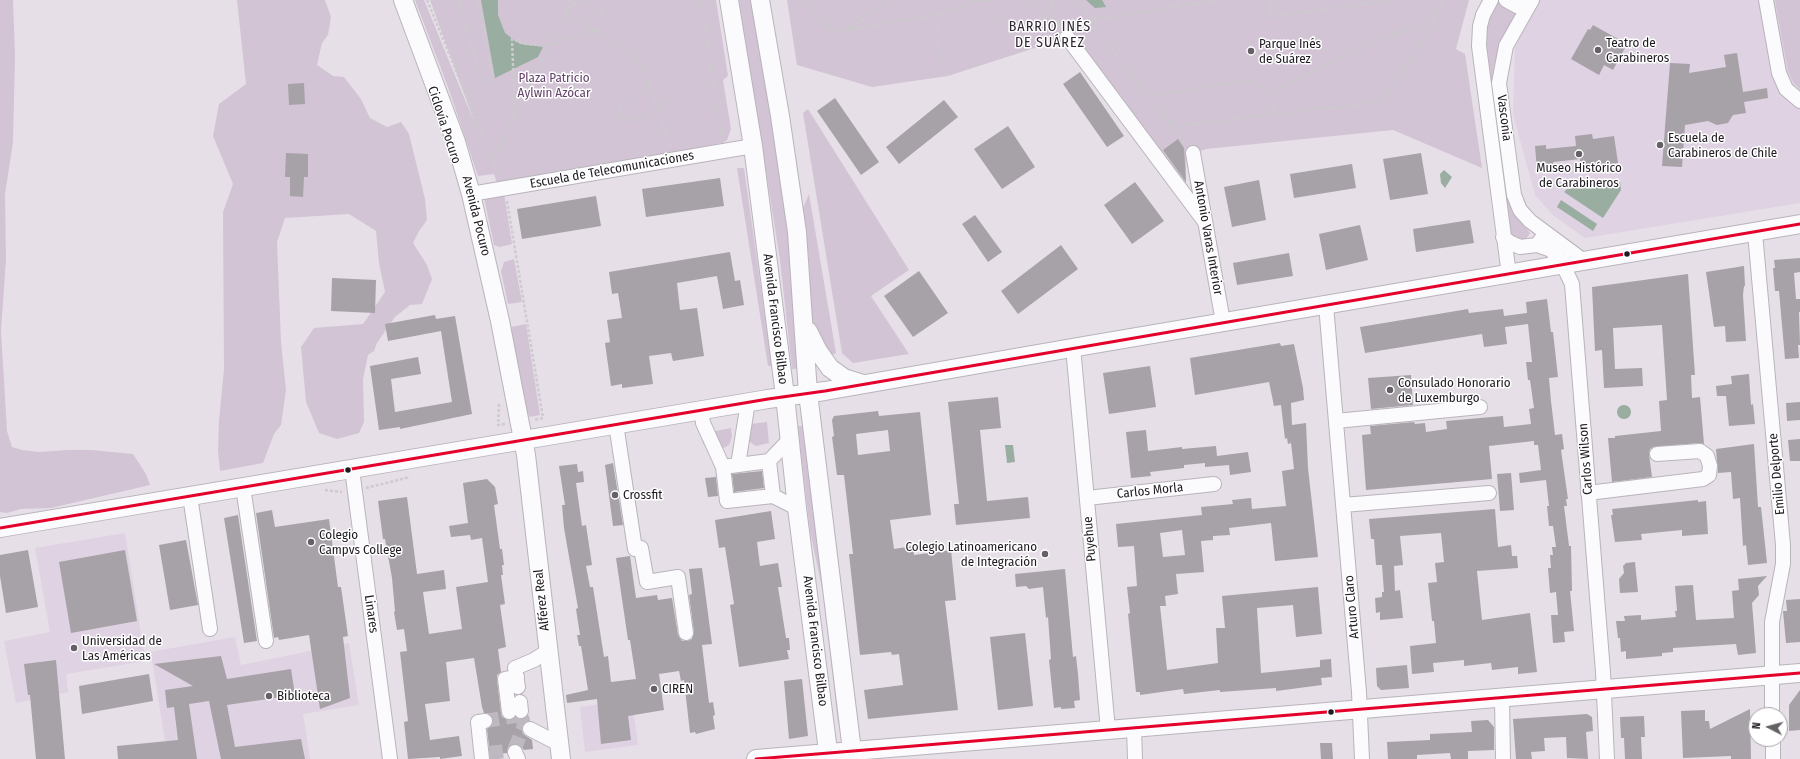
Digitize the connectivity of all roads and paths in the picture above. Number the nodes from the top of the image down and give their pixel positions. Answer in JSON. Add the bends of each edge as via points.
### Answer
{"nodes":[{"id":1,"x":403,"y":0,"type":"edge"},
{"id":2,"x":427,"y":0,"type":"edge"},
{"id":3,"x":458,"y":0,"type":"edge"},
{"id":4,"x":478,"y":0,"type":"edge"},
{"id":5,"x":568,"y":0,"type":"edge"},
{"id":6,"x":573,"y":0,"type":"edge"},
{"id":7,"x":587,"y":0,"type":"edge"},
{"id":8,"x":603,"y":0,"type":"edge"},
{"id":9,"x":701,"y":0,"type":"edge"},
{"id":10,"x":729,"y":0,"type":"edge"},
{"id":11,"x":760,"y":0,"type":"edge"},
{"id":12,"x":809,"y":0,"type":"edge"},
{"id":13,"x":889,"y":0,"type":"edge"},
{"id":14,"x":968,"y":0,"type":"edge"},
{"id":15,"x":998,"y":0,"type":"edge"},
{"id":16,"x":1019,"y":0,"type":"edge"},
{"id":17,"x":1051,"y":0,"type":"edge"},
{"id":18,"x":1078,"y":0,"type":"edge"},
{"id":19,"x":1178,"y":0,"type":"edge"},
{"id":20,"x":1223,"y":0,"type":"edge"},
{"id":21,"x":1269,"y":0,"type":"edge"},
{"id":22,"x":1388,"y":0,"type":"edge"},
{"id":23,"x":1443,"y":0,"type":"edge"},
{"id":24,"x":1491,"y":0,"type":"edge"},
{"id":25,"x":1506,"y":0,"type":"edge"},
{"id":26,"x":1766,"y":0,"type":"edge"},
{"id":27,"x":972,"y":1,"type":"edge"},
{"id":28,"x":985,"y":1,"type":"edge"},
{"id":29,"x":1532,"y":1,"type":"edge"},
{"id":30,"x":570,"y":6,"type":"junction"},
{"id":31,"x":1177,"y":7,"type":"junction"},
{"id":32,"x":566,"y":14,"type":"junction"},
{"id":33,"x":939,"y":14,"type":"junction"},
{"id":34,"x":1437,"y":15,"type":"junction"},
{"id":35,"x":1090,"y":21,"type":"junction"},
{"id":36,"x":1059,"y":25,"type":"junction"},
{"id":37,"x":598,"y":30,"type":"junction"},
{"id":38,"x":839,"y":32,"type":"junction"},
{"id":39,"x":1022,"y":37,"type":"dead end"},
{"id":40,"x":1067,"y":37,"type":"joint"},
{"id":41,"x":549,"y":46,"type":"junction"},
{"id":42,"x":948,"y":76,"type":"dead end"},
{"id":43,"x":650,"y":86,"type":"junction"},
{"id":44,"x":1271,"y":91,"type":"junction"},
{"id":45,"x":1147,"y":95,"type":"junction"},
{"id":46,"x":674,"y":97,"type":"dead end"},
{"id":47,"x":1800,"y":101,"type":"edge"},
{"id":48,"x":658,"y":106,"type":"junction"},
{"id":49,"x":1270,"y":115,"type":"junction"},
{"id":50,"x":515,"y":116,"type":"junction"},
{"id":51,"x":1168,"y":122,"type":"junction"},
{"id":52,"x":753,"y":146,"type":"junction"},
{"id":53,"x":732,"y":149,"type":"junction"},
{"id":54,"x":1193,"y":153,"type":"joint"},
{"id":55,"x":674,"y":159,"type":"junction"},
{"id":56,"x":493,"y":161,"type":"junction"},
{"id":57,"x":504,"y":188,"type":"junction"},
{"id":58,"x":471,"y":194,"type":"junction"},
{"id":59,"x":1204,"y":222,"type":"junction"},
{"id":60,"x":1800,"y":224,"type":"edge"},
{"id":61,"x":1542,"y":231,"type":"junction"},
{"id":62,"x":1755,"y":233,"type":"junction"},
{"id":63,"x":1503,"y":237,"type":"junction"},
{"id":64,"x":1537,"y":244,"type":"junction"},
{"id":65,"x":1584,"y":260,"type":"junction"},
{"id":66,"x":1563,"y":264,"type":"junction"},
{"id":67,"x":1509,"y":274,"type":"junction"},
{"id":68,"x":1326,"y":305,"type":"junction"},
{"id":69,"x":804,"y":320,"type":"junction"},
{"id":70,"x":1223,"y":322,"type":"junction"},
{"id":71,"x":1073,"y":347,"type":"junction"},
{"id":72,"x":866,"y":384,"type":"junction"},
{"id":73,"x":808,"y":393,"type":"junction"},
{"id":74,"x":785,"y":396,"type":"junction"},
{"id":75,"x":499,"y":398,"type":"dead end"},
{"id":76,"x":748,"y":402,"type":"junction"},
{"id":77,"x":1480,"y":407,"type":"dead end"},
{"id":78,"x":701,"y":410,"type":"junction"},
{"id":79,"x":542,"y":418,"type":"dead end"},
{"id":80,"x":1336,"y":421,"type":"junction"},
{"id":81,"x":616,"y":424,"type":"junction"},
{"id":82,"x":498,"y":426,"type":"dead end"},
{"id":83,"x":790,"y":438,"type":"junction"},
{"id":84,"x":523,"y":440,"type":"junction"},
{"id":85,"x":1657,"y":454,"type":"dead end"},
{"id":86,"x":769,"y":461,"type":"junction"},
{"id":87,"x":738,"y":465,"type":"junction"},
{"id":88,"x":723,"y":467,"type":"junction"},
{"id":89,"x":352,"y":469,"type":"junction"},
{"id":90,"x":1214,"y":484,"type":"dead end"},
{"id":91,"x":243,"y":488,"type":"junction"},
{"id":92,"x":1489,"y":493,"type":"dead end"},
{"id":93,"x":1588,"y":493,"type":"junction"},
{"id":94,"x":190,"y":496,"type":"junction"},
{"id":95,"x":773,"y":496,"type":"junction"},
{"id":96,"x":1087,"y":498,"type":"junction"},
{"id":97,"x":1343,"y":505,"type":"junction"},
{"id":98,"x":797,"y":508,"type":"junction"},
{"id":99,"x":0,"y":528,"type":"edge"},
{"id":100,"x":210,"y":629,"type":"dead end"},
{"id":101,"x":686,"y":633,"type":"dead end"},
{"id":102,"x":266,"y":641,"type":"dead end"},
{"id":103,"x":548,"y":651,"type":"junction"},
{"id":104,"x":1800,"y":673,"type":"edge"},
{"id":105,"x":1771,"y":675,"type":"junction"},
{"id":106,"x":1604,"y":689,"type":"junction"},
{"id":107,"x":1502,"y":698,"type":"junction"},
{"id":108,"x":1772,"y":707,"type":"edge"},
{"id":109,"x":517,"y":708,"type":"tunnel mouth"},
{"id":110,"x":1360,"y":709,"type":"junction"},
{"id":111,"x":485,"y":721,"type":"dead end"},
{"id":112,"x":1134,"y":728,"type":"junction"},
{"id":113,"x":530,"y":729,"type":"tunnel mouth"},
{"id":114,"x":1108,"y":730,"type":"junction"},
{"id":115,"x":1773,"y":747,"type":"edge"},
{"id":116,"x":560,"y":752,"type":"edge"},
{"id":117,"x":485,"y":755,"type":"edge"},
{"id":118,"x":852,"y":755,"type":"edge"},
{"id":119,"x":829,"y":756,"type":"edge"},
{"id":120,"x":780,"y":758,"type":"edge"},
{"id":121,"x":390,"y":759,"type":"edge"},
{"id":122,"x":756,"y":759,"type":"edge"},
{"id":123,"x":1135,"y":759,"type":"edge"},
{"id":124,"x":1362,"y":759,"type":"edge"},
{"id":125,"x":1503,"y":759,"type":"edge"},
{"id":126,"x":1607,"y":759,"type":"edge"},
{"id":127,"x":1773,"y":759,"type":"edge"}],
"edges":[{"from":1,"to":58,"type":"main road","name":"Avenida Pocuro","via":[[456,142]]},
{"from":2,"to":56,"type":"path"},
{"from":3,"to":4,"type":"path","via":[[482,83],[493,78]]},
{"from":5,"to":30,"type":"path"},
{"from":6,"to":30,"type":"path"},
{"from":7,"to":30,"type":"path"},
{"from":8,"to":37,"type":"path"},
{"from":9,"to":53,"type":"path","via":[[721,134]]},
{"from":10,"to":52,"type":"main road","name":"Avenida Francisco Bilbao"},
{"from":11,"to":69,"type":"main road","name":"Avenida Francisco Bilbao","via":[[797,232]]},
{"from":12,"to":38,"type":"path","via":[[815,19]]},
{"from":13,"to":38,"type":"path","via":[[857,24]]},
{"from":14,"to":27,"type":"path"},
{"from":15,"to":28,"type":"path"},
{"from":16,"to":36,"type":"path","via":[[1031,5]]},
{"from":17,"to":36,"type":"path"},
{"from":18,"to":35,"type":"path"},
{"from":19,"to":31,"type":"path"},
{"from":20,"to":31,"type":"path"},
{"from":21,"to":22,"type":"path","via":[[1272,17]]},
{"from":23,"to":34,"type":"path"},
{"from":24,"to":63,"type":"street","name":"Vasconia","via":[[1480,26],[1479,46]]},
{"from":25,"to":29,"type":"street","via":[[1517,6]]},
{"from":26,"to":47,"type":"street","via":[[1778,73],[1786,89]]},
{"from":27,"to":28,"type":"path"},
{"from":27,"to":33,"type":"path"},
{"from":28,"to":39,"type":"path","via":[[992,15]]},
{"from":29,"to":61,"type":"street","name":"Vasconia","via":[[1506,46],[1500,83],[1516,203],[1524,216]]},
{"from":30,"to":32,"type":"path"},
{"from":31,"to":35,"type":"path"},
{"from":32,"to":37,"type":"path"},
{"from":32,"to":41,"type":"path"},
{"from":33,"to":38,"type":"path"},
{"from":33,"to":42,"type":"path","via":[[938,48]]},
{"from":34,"to":44,"type":"path"},
{"from":34,"to":49,"type":"path","via":[[1392,90],[1382,98],[1368,103]]},
{"from":35,"to":36,"type":"path"},
{"from":35,"to":45,"type":"path"},
{"from":36,"to":40,"type":"path"},
{"from":37,"to":41,"type":"path"},
{"from":37,"to":43,"type":"path","via":[[631,54],[643,70]]},
{"from":40,"to":59,"type":"street"},
{"from":41,"to":50,"type":"path"},
{"from":41,"to":50,"type":"path","via":[[526,44],[512,39]]},
{"from":43,"to":48,"type":"path"},
{"from":43,"to":48,"type":"path","via":[[621,102],[618,112],[628,121],[643,117]]},
{"from":44,"to":45,"type":"path","via":[[1250,81]]},
{"from":44,"to":49,"type":"path","via":[[1274,109]]},
{"from":45,"to":51,"type":"path"},
{"from":46,"to":48,"type":"path"},
{"from":48,"to":55,"type":"path"},
{"from":49,"to":51,"type":"path","via":[[1180,126]]},
{"from":50,"to":56,"type":"path"},
{"from":51,"to":54,"type":"path"},
{"from":52,"to":53,"type":"street","name":"Escuela de Telecomunicaciones"},
{"from":52,"to":74,"type":"main road","name":"Avenida Francisco Bilbao"},
{"from":53,"to":55,"type":"street","name":"Escuela de Telecomunicaciones"},
{"from":54,"to":59,"type":"street","name":"Antonio Varas Interior"},
{"from":55,"to":57,"type":"street","name":"Escuela de Telecomunicaciones"},
{"from":56,"to":57,"type":"path"},
{"from":57,"to":58,"type":"street","name":"Escuela de Telecomunicaciones"},
{"from":57,"to":79,"type":"path"},
{"from":58,"to":84,"type":"main road","name":"Avenida Pocuro","via":[[497,307]]},
{"from":59,"to":70,"type":"street","name":"Antonio Varas Interior"},
{"from":60,"to":62,"type":"main road"},
{"from":61,"to":64,"type":"street","via":[[1541,240]]},
{"from":61,"to":65,"type":"street","name":"Vasconia"},
{"from":62,"to":65,"type":"main road"},
{"from":62,"to":105,"type":"street","name":"Emilio Delporte","via":[[1783,545],[1783,564],[1772,622]]},
{"from":63,"to":64,"type":"street","via":[[1520,247]]},
{"from":63,"to":67,"type":"street","name":"Vasconia"},
{"from":64,"to":66,"type":"street","name":"Carlos Wilson","via":[[1551,250]]},
{"from":65,"to":66,"type":"main road"},
{"from":66,"to":67,"type":"main road"},
{"from":66,"to":93,"type":"street","name":"Carlos Wilson","via":[[1572,287]]},
{"from":67,"to":68,"type":"main road"},
{"from":68,"to":70,"type":"main road"},
{"from":68,"to":80,"type":"street","name":"Arturo Claro"},
{"from":69,"to":72,"type":"main road","via":[[815,347],[830,368],[844,378]]},
{"from":69,"to":73,"type":"main road","name":"Avenida Francisco Bilbao"},
{"from":70,"to":71,"type":"main road"},
{"from":71,"to":72,"type":"main road"},
{"from":71,"to":96,"type":"street","name":"Puyehue"},
{"from":72,"to":73,"type":"main road"},
{"from":73,"to":74,"type":"main road"},
{"from":73,"to":118,"type":"main road","name":"Avenida Francisco Bilbao"},
{"from":74,"to":76,"type":"main road"},
{"from":74,"to":83,"type":"main road","name":"Avenida Francisco Bilbao"},
{"from":75,"to":82,"type":"path"},
{"from":76,"to":78,"type":"main road"},
{"from":76,"to":87,"type":"street"},
{"from":77,"to":80,"type":"street"},
{"from":78,"to":81,"type":"main road"},
{"from":78,"to":88,"type":"street","via":[[703,423]]},
{"from":80,"to":97,"type":"street","name":"Arturo Claro"},
{"from":81,"to":84,"type":"main road"},
{"from":81,"to":101,"type":"street","via":[[635,549],[641,548],[647,582],[678,576]]},
{"from":83,"to":86,"type":"street"},
{"from":83,"to":98,"type":"main road","name":"Avenida Francisco Bilbao"},
{"from":84,"to":89,"type":"main road"},
{"from":84,"to":103,"type":"main road","name":"Alférez Real"},
{"from":85,"to":93,"type":"street","via":[[1700,451],[1707,456],[1709,475],[1703,479]]},
{"from":86,"to":87,"type":"street"},
{"from":86,"to":95,"type":"street"},
{"from":87,"to":88,"type":"street"},
{"from":88,"to":95,"type":"street","via":[[727,501]]},
{"from":89,"to":91,"type":"main road"},
{"from":89,"to":121,"type":"street","name":"Linares"},
{"from":90,"to":96,"type":"street","name":"Carlos Morla"},
{"from":91,"to":94,"type":"main road"},
{"from":91,"to":102,"type":"street"},
{"from":92,"to":97,"type":"street"},
{"from":93,"to":106,"type":"street","name":"Carlos Wilson"},
{"from":94,"to":99,"type":"main road"},
{"from":94,"to":100,"type":"street"},
{"from":95,"to":98,"type":"street"},
{"from":96,"to":114,"type":"street","name":"Puyehue"},
{"from":97,"to":110,"type":"street","name":"Arturo Claro"},
{"from":98,"to":119,"type":"main road","name":"Avenida Francisco Bilbao"},
{"from":103,"to":109,"type":"street","via":[[516,677],[505,679]]},
{"from":103,"to":116,"type":"main road","name":"Alférez Real"},
{"from":104,"to":105,"type":"main road"},
{"from":105,"to":106,"type":"main road"},
{"from":105,"to":108,"type":"street","name":"Emilio Delporte"},
{"from":106,"to":107,"type":"main road"},
{"from":106,"to":126,"type":"street","name":"Carlos Wilson"},
{"from":107,"to":110,"type":"main road"},
{"from":107,"to":125,"type":"street"},
{"from":110,"to":112,"type":"main road"},
{"from":110,"to":124,"type":"street","name":"Arturo Claro"},
{"from":111,"to":117,"type":"street","via":[[478,722]]},
{"from":112,"to":114,"type":"main road"},
{"from":112,"to":123,"type":"street"},
{"from":113,"to":116,"type":"street"},
{"from":114,"to":118,"type":"main road"},
{"from":115,"to":127,"type":"street"},
{"from":118,"to":119,"type":"main road"},
{"from":119,"to":120,"type":"main road"},
{"from":120,"to":122,"type":"main road"}]}
